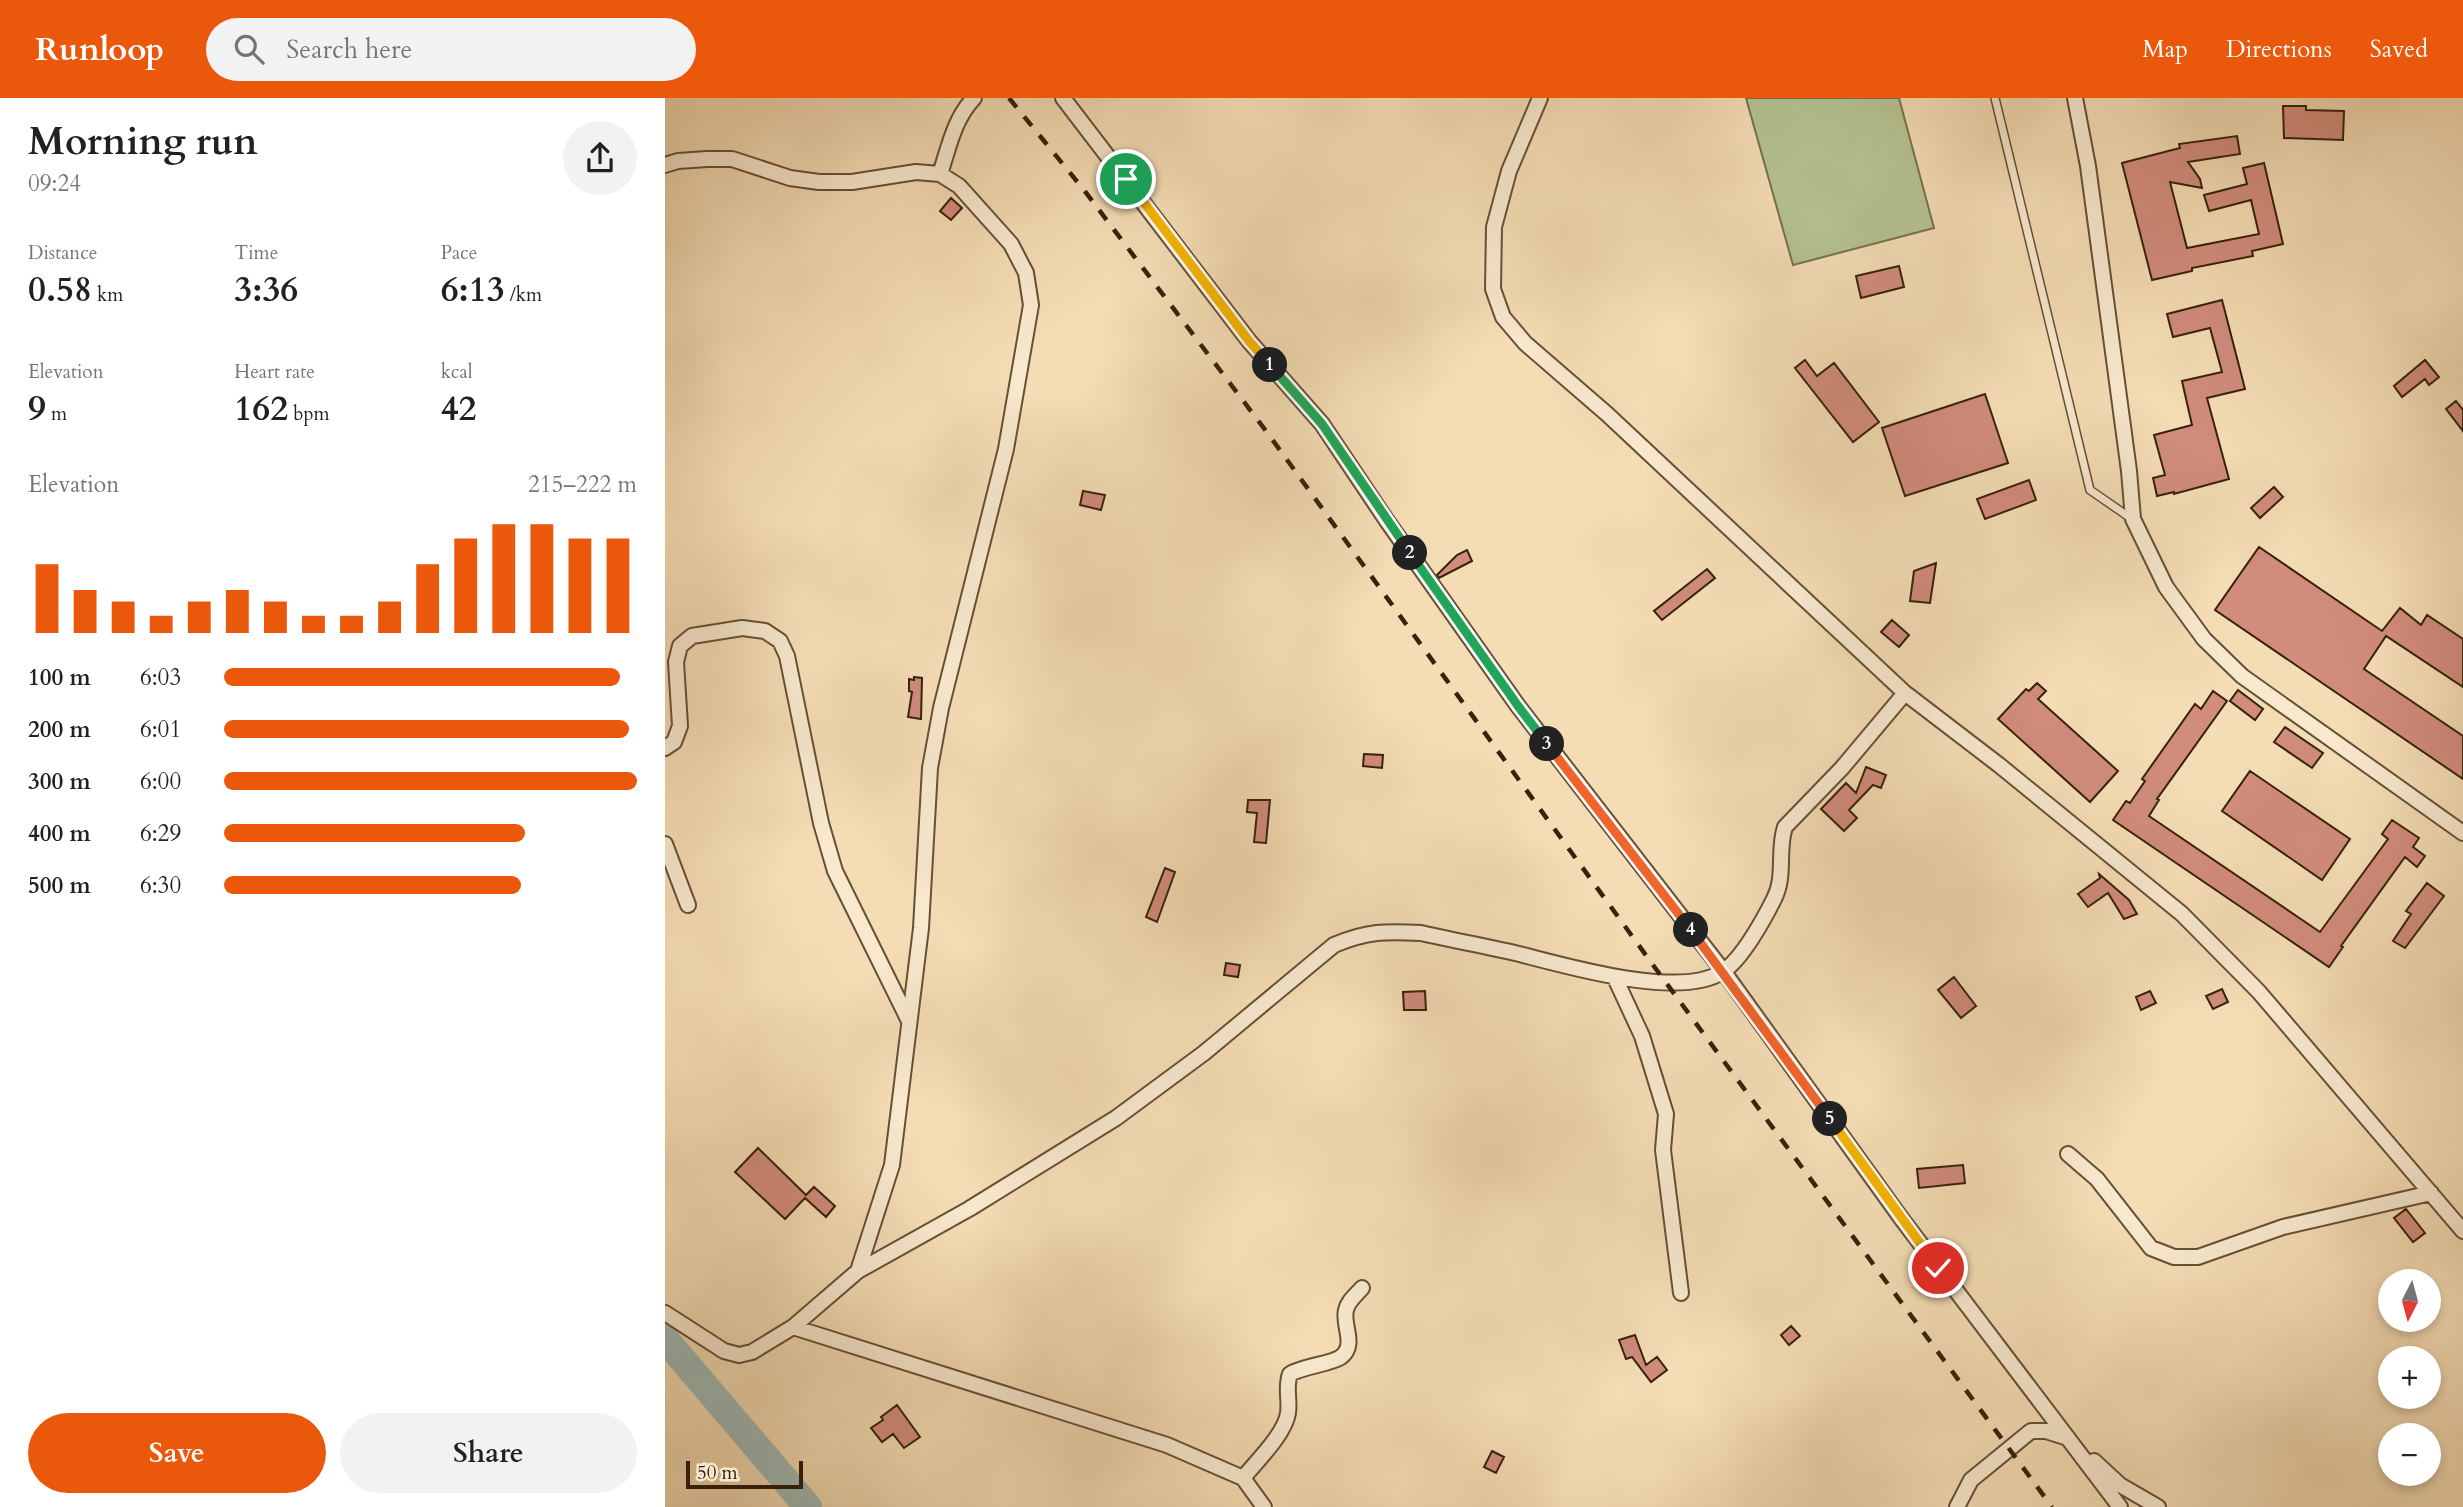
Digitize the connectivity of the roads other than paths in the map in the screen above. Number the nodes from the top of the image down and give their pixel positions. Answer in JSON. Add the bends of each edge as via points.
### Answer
{"nodes":[{"id":1,"x":974,"y":98,"type":"edge"},
{"id":2,"x":1063,"y":98,"type":"edge"},
{"id":3,"x":1540,"y":98,"type":"edge"},
{"id":4,"x":1995,"y":98,"type":"edge"},
{"id":5,"x":2075,"y":98,"type":"edge"},
{"id":6,"x":665,"y":165,"type":"edge"},
{"id":7,"x":940,"y":174,"type":"junction"},
{"id":8,"x":2133,"y":519,"type":"junction"},
{"id":9,"x":1905,"y":693,"type":"junction"},
{"id":10,"x":665,"y":748,"type":"edge"},
{"id":11,"x":2463,"y":833,"type":"edge"},
{"id":12,"x":665,"y":844,"type":"edge"},
{"id":13,"x":688,"y":905,"type":"dead end"},
{"id":14,"x":1724,"y":972,"type":"junction"},
{"id":15,"x":1615,"y":978,"type":"junction"},
{"id":16,"x":910,"y":1023,"type":"junction"},
{"id":17,"x":2068,"y":1154,"type":"dead end"},
{"id":18,"x":2431,"y":1193,"type":"junction"},
{"id":19,"x":2463,"y":1231,"type":"edge"},
{"id":20,"x":858,"y":1270,"type":"junction"},
{"id":21,"x":1362,"y":1288,"type":"dead end"},
{"id":22,"x":1681,"y":1293,"type":"dead end"},
{"id":23,"x":665,"y":1313,"type":"edge"},
{"id":24,"x":793,"y":1327,"type":"junction"},
{"id":25,"x":2069,"y":1439,"type":"junction"},
{"id":26,"x":1243,"y":1478,"type":"junction"},
{"id":27,"x":1264,"y":1507,"type":"edge"},
{"id":28,"x":1957,"y":1507,"type":"edge"},
{"id":29,"x":2120,"y":1507,"type":"edge"},
{"id":30,"x":2158,"y":1507,"type":"edge"}],
"edges":[{"from":1,"to":7,"type":"street","via":[[957,122]]},
{"from":2,"to":14,"type":"street","via":[[1249,341],[1322,424],[1518,706]]},
{"from":3,"to":9,"type":"street","via":[[1509,171],[1494,227],[1493,289],[1503,317],[1525,343]]},
{"from":4,"to":8,"type":"lane","via":[[2090,491]]},
{"from":5,"to":8,"type":"street","via":[[2088,166]]},
{"from":6,"to":7,"type":"street","via":[[732,159],[820,183],[916,172]]},
{"from":7,"to":16,"type":"street","via":[[959,186],[1011,244],[1026,273],[1031,305],[1006,449],[930,768],[921,928]]},
{"from":8,"to":11,"type":"street","via":[[2166,587],[2204,639],[2242,677]]},
{"from":9,"to":14,"type":"street","via":[[1785,827],[1776,897]]},
{"from":9,"to":18,"type":"street","via":[[2182,914],[2259,992]]},
{"from":10,"to":16,"type":"street","via":[[674,742],[680,726],[676,662],[680,646],[692,636],[742,628],[765,631],[779,641],[787,656],[835,871]]},
{"from":12,"to":13,"type":"street"},
{"from":14,"to":15,"type":"street","via":[[1697,983]]},
{"from":14,"to":25,"type":"street","via":[[1901,1218]]},
{"from":15,"to":20,"type":"street","via":[[1421,933],[1359,934],[1334,945],[1204,1053],[1116,1118],[969,1209]]},
{"from":15,"to":22,"type":"street","via":[[1642,1036],[1666,1114],[1663,1150]]},
{"from":16,"to":20,"type":"street","via":[[891,1166]]},
{"from":17,"to":18,"type":"street","via":[[2097,1179],[2151,1248],[2174,1257],[2198,1257],[2283,1227]]},
{"from":18,"to":19,"type":"street"},
{"from":20,"to":24,"type":"street"},
{"from":21,"to":26,"type":"street","via":[[1346,1311],[1348,1349],[1341,1357],[1290,1374],[1284,1427]]},
{"from":23,"to":24,"type":"street","via":[[739,1355]]},
{"from":24,"to":26,"type":"street","via":[[1167,1445]]},
{"from":25,"to":28,"type":"street","via":[[2031,1431],[1971,1480]]},
{"from":25,"to":29,"type":"street"},
{"from":25,"to":30,"type":"street","via":[[2120,1485]]},
{"from":26,"to":27,"type":"street"}]}
